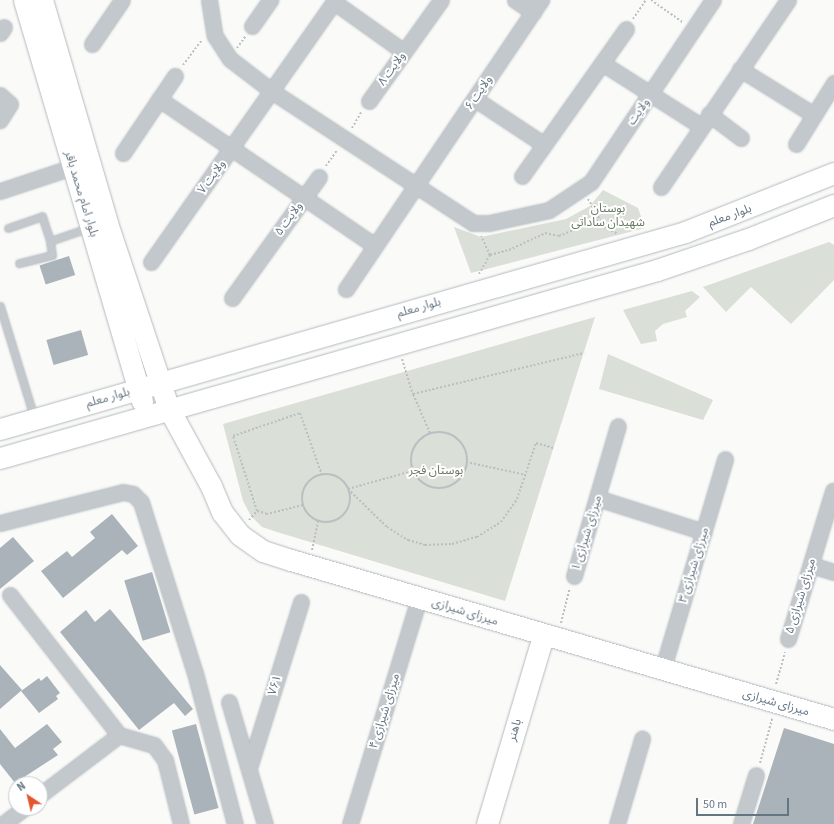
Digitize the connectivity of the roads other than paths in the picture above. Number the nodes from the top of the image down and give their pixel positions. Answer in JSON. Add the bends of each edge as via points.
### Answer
{"nodes":[{"id":1,"x":24,"y":0,"type":"edge"},
{"id":2,"x":42,"y":0,"type":"edge"},
{"id":3,"x":122,"y":0,"type":"edge"},
{"id":4,"x":209,"y":0,"type":"edge"},
{"id":5,"x":270,"y":0,"type":"edge"},
{"id":6,"x":441,"y":0,"type":"edge"},
{"id":7,"x":515,"y":0,"type":"edge"},
{"id":8,"x":713,"y":0,"type":"edge"},
{"id":9,"x":788,"y":0,"type":"edge"},
{"id":10,"x":334,"y":1,"type":"edge"},
{"id":11,"x":537,"y":6,"type":"edge"},
{"id":12,"x":252,"y":26,"type":"road end"},
{"id":13,"x":626,"y":29,"type":"road end"},
{"id":14,"x":92,"y":44,"type":"dead end"},
{"id":15,"x":404,"y":52,"type":"junction"},
{"id":16,"x":602,"y":63,"type":"junction"},
{"id":17,"x":740,"y":69,"type":"junction"},
{"id":18,"x":175,"y":76,"type":"road end"},
{"id":19,"x":834,"y":83,"type":"edge"},
{"id":20,"x":273,"y":92,"type":"junction"},
{"id":21,"x":651,"y":94,"type":"junction"},
{"id":22,"x":0,"y":95,"type":"edge"},
{"id":23,"x":159,"y":99,"type":"junction"},
{"id":24,"x":475,"y":99,"type":"junction"},
{"id":25,"x":369,"y":101,"type":"road end"},
{"id":26,"x":814,"y":115,"type":"junction"},
{"id":27,"x":0,"y":120,"type":"edge"},
{"id":28,"x":705,"y":120,"type":"junction"},
{"id":29,"x":741,"y":138,"type":"dead end"},
{"id":30,"x":543,"y":144,"type":"junction"},
{"id":31,"x":796,"y":144,"type":"dead end"},
{"id":32,"x":232,"y":149,"type":"junction"},
{"id":33,"x":123,"y":153,"type":"dead end"},
{"id":34,"x":72,"y":167,"type":"junction"},
{"id":35,"x":834,"y":174,"type":"edge"},
{"id":36,"x":522,"y":176,"type":"dead end"},
{"id":37,"x":319,"y":177,"type":"road end"},
{"id":38,"x":416,"y":186,"type":"junction"},
{"id":39,"x":661,"y":187,"type":"dead end"},
{"id":40,"x":0,"y":191,"type":"edge"},
{"id":41,"x":304,"y":198,"type":"junction"},
{"id":42,"x":834,"y":205,"type":"edge"},
{"id":43,"x":8,"y":228,"type":"dead end"},
{"id":44,"x":91,"y":228,"type":"junction"},
{"id":45,"x":50,"y":241,"type":"junction"},
{"id":46,"x":375,"y":246,"type":"junction"},
{"id":47,"x":151,"y":262,"type":"dead end"},
{"id":48,"x":19,"y":263,"type":"dead end"},
{"id":49,"x":346,"y":289,"type":"dead end"},
{"id":50,"x":232,"y":298,"type":"dead end"},
{"id":51,"x":0,"y":306,"type":"edge"},
{"id":52,"x":159,"y":381,"type":"junction"},
{"id":53,"x":138,"y":388,"type":"junction"},
{"id":54,"x":169,"y":409,"type":"junction"},
{"id":55,"x":146,"y":416,"type":"junction"},
{"id":56,"x":35,"y":419,"type":"junction"},
{"id":57,"x":618,"y":426,"type":"dead end"},
{"id":58,"x":0,"y":429,"type":"edge"},
{"id":59,"x":0,"y":458,"type":"edge"},
{"id":60,"x":725,"y":458,"type":"dead end"},
{"id":61,"x":833,"y":491,"type":"edge"},
{"id":62,"x":597,"y":498,"type":"junction"},
{"id":63,"x":0,"y":523,"type":"edge"},
{"id":64,"x":704,"y":532,"type":"junction"},
{"id":65,"x":811,"y":565,"type":"junction"},
{"id":66,"x":834,"y":572,"type":"edge"},
{"id":67,"x":574,"y":576,"type":"road end"},
{"id":68,"x":10,"y":595,"type":"dead end"},
{"id":69,"x":419,"y":599,"type":"junction"},
{"id":70,"x":301,"y":602,"type":"dead end"},
{"id":71,"x":550,"y":638,"type":"junction"},
{"id":72,"x":788,"y":639,"type":"road end"},
{"id":73,"x":662,"y":671,"type":"junction"},
{"id":74,"x":229,"y":702,"type":"dead end"},
{"id":75,"x":834,"y":719,"type":"edge"},
{"id":76,"x":119,"y":735,"type":"junction"},
{"id":77,"x":642,"y":739,"type":"dead end"},
{"id":78,"x":249,"y":768,"type":"junction"},
{"id":79,"x":756,"y":775,"type":"road end"},
{"id":80,"x":48,"y":789,"type":"edge"},
{"id":81,"x":14,"y":816,"type":"edge"},
{"id":82,"x":3,"y":824,"type":"edge"},
{"id":83,"x":181,"y":824,"type":"edge"},
{"id":84,"x":235,"y":824,"type":"edge"},
{"id":85,"x":265,"y":824,"type":"edge"},
{"id":86,"x":350,"y":824,"type":"edge"},
{"id":87,"x":487,"y":824,"type":"edge"},
{"id":88,"x":617,"y":824,"type":"edge"},
{"id":89,"x":741,"y":824,"type":"edge"}],
"edges":[{"from":1,"to":34,"type":"main road","name":"بلوار امام محمد باقر"},
{"from":2,"to":52,"type":"main road","name":"بلوار امام محمد باقر","via":[[107,223]]},
{"from":3,"to":14,"type":"street"},
{"from":4,"to":20,"type":"street","via":[[215,36],[230,59]]},
{"from":5,"to":12,"type":"street"},
{"from":6,"to":15,"type":"street","name":"ولایت ۸"},
{"from":7,"to":11,"type":"street"},
{"from":8,"to":21,"type":"street","name":"ولایت"},
{"from":9,"to":17,"type":"street"},
{"from":10,"to":15,"type":"street"},
{"from":10,"to":20,"type":"street","name":"ولایت ۷"},
{"from":11,"to":24,"type":"street","name":"ولایت ۶"},
{"from":13,"to":16,"type":"street"},
{"from":15,"to":25,"type":"street","name":"ولایت ۸"},
{"from":16,"to":21,"type":"street"},
{"from":16,"to":30,"type":"street"},
{"from":17,"to":26,"type":"street"},
{"from":17,"to":28,"type":"street"},
{"from":18,"to":23,"type":"street"},
{"from":19,"to":26,"type":"street"},
{"from":20,"to":32,"type":"street","name":"ولایت ۷"},
{"from":20,"to":38,"type":"street"},
{"from":21,"to":28,"type":"street"},
{"from":21,"to":38,"type":"street","name":"ولایت","via":[[591,182],[549,210],[489,223],[473,223]]},
{"from":22,"to":27,"type":"street","via":[[10,104]]},
{"from":23,"to":32,"type":"street"},
{"from":23,"to":33,"type":"street"},
{"from":24,"to":30,"type":"street"},
{"from":24,"to":38,"type":"street","name":"ولایت ۶"},
{"from":26,"to":31,"type":"street"},
{"from":28,"to":29,"type":"street"},
{"from":28,"to":39,"type":"street"},
{"from":30,"to":36,"type":"street"},
{"from":32,"to":41,"type":"street"},
{"from":32,"to":47,"type":"street","name":"ولایت ۷"},
{"from":34,"to":40,"type":"street"},
{"from":34,"to":44,"type":"main road","name":"بلوار امام محمد باقر"},
{"from":35,"to":52,"type":"main road","name":"بلوار معلم","via":[[738,213],[639,246]]},
{"from":37,"to":41,"type":"street","name":"ولایت ۵"},
{"from":38,"to":46,"type":"street","name":"ولایت ۶"},
{"from":41,"to":46,"type":"street"},
{"from":41,"to":50,"type":"street","name":"ولایت ۵"},
{"from":42,"to":54,"type":"main road","via":[[694,258]]},
{"from":43,"to":45,"type":"lane","via":[[42,216]]},
{"from":44,"to":45,"type":"lane"},
{"from":44,"to":53,"type":"main road","name":"بلوار امام محمد باقر"},
{"from":45,"to":48,"type":"lane","via":[[52,255]]},
{"from":46,"to":49,"type":"street","name":"ولایت ۶"},
{"from":51,"to":56,"type":"lane"},
{"from":52,"to":53,"type":"main road","name":"بلوار معلم"},
{"from":52,"to":54,"type":"main road","name":"بلوار امام محمد باقر"},
{"from":53,"to":55,"type":"main road","name":"بلوار امام محمد باقر"},
{"from":53,"to":56,"type":"main road","name":"بلوار معلم"},
{"from":54,"to":55,"type":"main road"},
{"from":54,"to":69,"type":"main road","name":"میرزای شیرازی","via":[[211,486],[222,512],[240,535],[263,551]]},
{"from":55,"to":59,"type":"main road"},
{"from":56,"to":58,"type":"main road","name":"بلوار معلم"},
{"from":57,"to":62,"type":"street","name":"میرزای شیرازی ۱"},
{"from":60,"to":64,"type":"street","name":"میرزای شیرازی ۳"},
{"from":61,"to":65,"type":"street","name":"میرزای شیرازی ۵"},
{"from":62,"to":64,"type":"street"},
{"from":62,"to":67,"type":"street","name":"میرزای شیرازی ۱"},
{"from":63,"to":84,"type":"street","via":[[123,492],[134,494],[141,502],[195,673]]},
{"from":64,"to":73,"type":"street","name":"میرزای شیرازی ۳"},
{"from":65,"to":66,"type":"street"},
{"from":65,"to":72,"type":"street","name":"میرزای شیرازی ۵"},
{"from":68,"to":76,"type":"street"},
{"from":69,"to":71,"type":"main road","name":"میرزای شیرازی"},
{"from":69,"to":86,"type":"street","name":"میرزای شیرازی ۴"},
{"from":70,"to":78,"type":"street","name":"۷۶۱"},
{"from":71,"to":73,"type":"main road","name":"میرزای شیرازی"},
{"from":71,"to":87,"type":"main road","name":"باهنر"},
{"from":73,"to":75,"type":"main road","name":"میرزای شیرازی"},
{"from":74,"to":78,"type":"street"},
{"from":76,"to":80,"type":"street"},
{"from":76,"to":83,"type":"street","via":[[154,745],[165,760]]},
{"from":77,"to":88,"type":"street"},
{"from":78,"to":85,"type":"street"},
{"from":79,"to":89,"type":"street"},
{"from":81,"to":82,"type":"street"}]}
